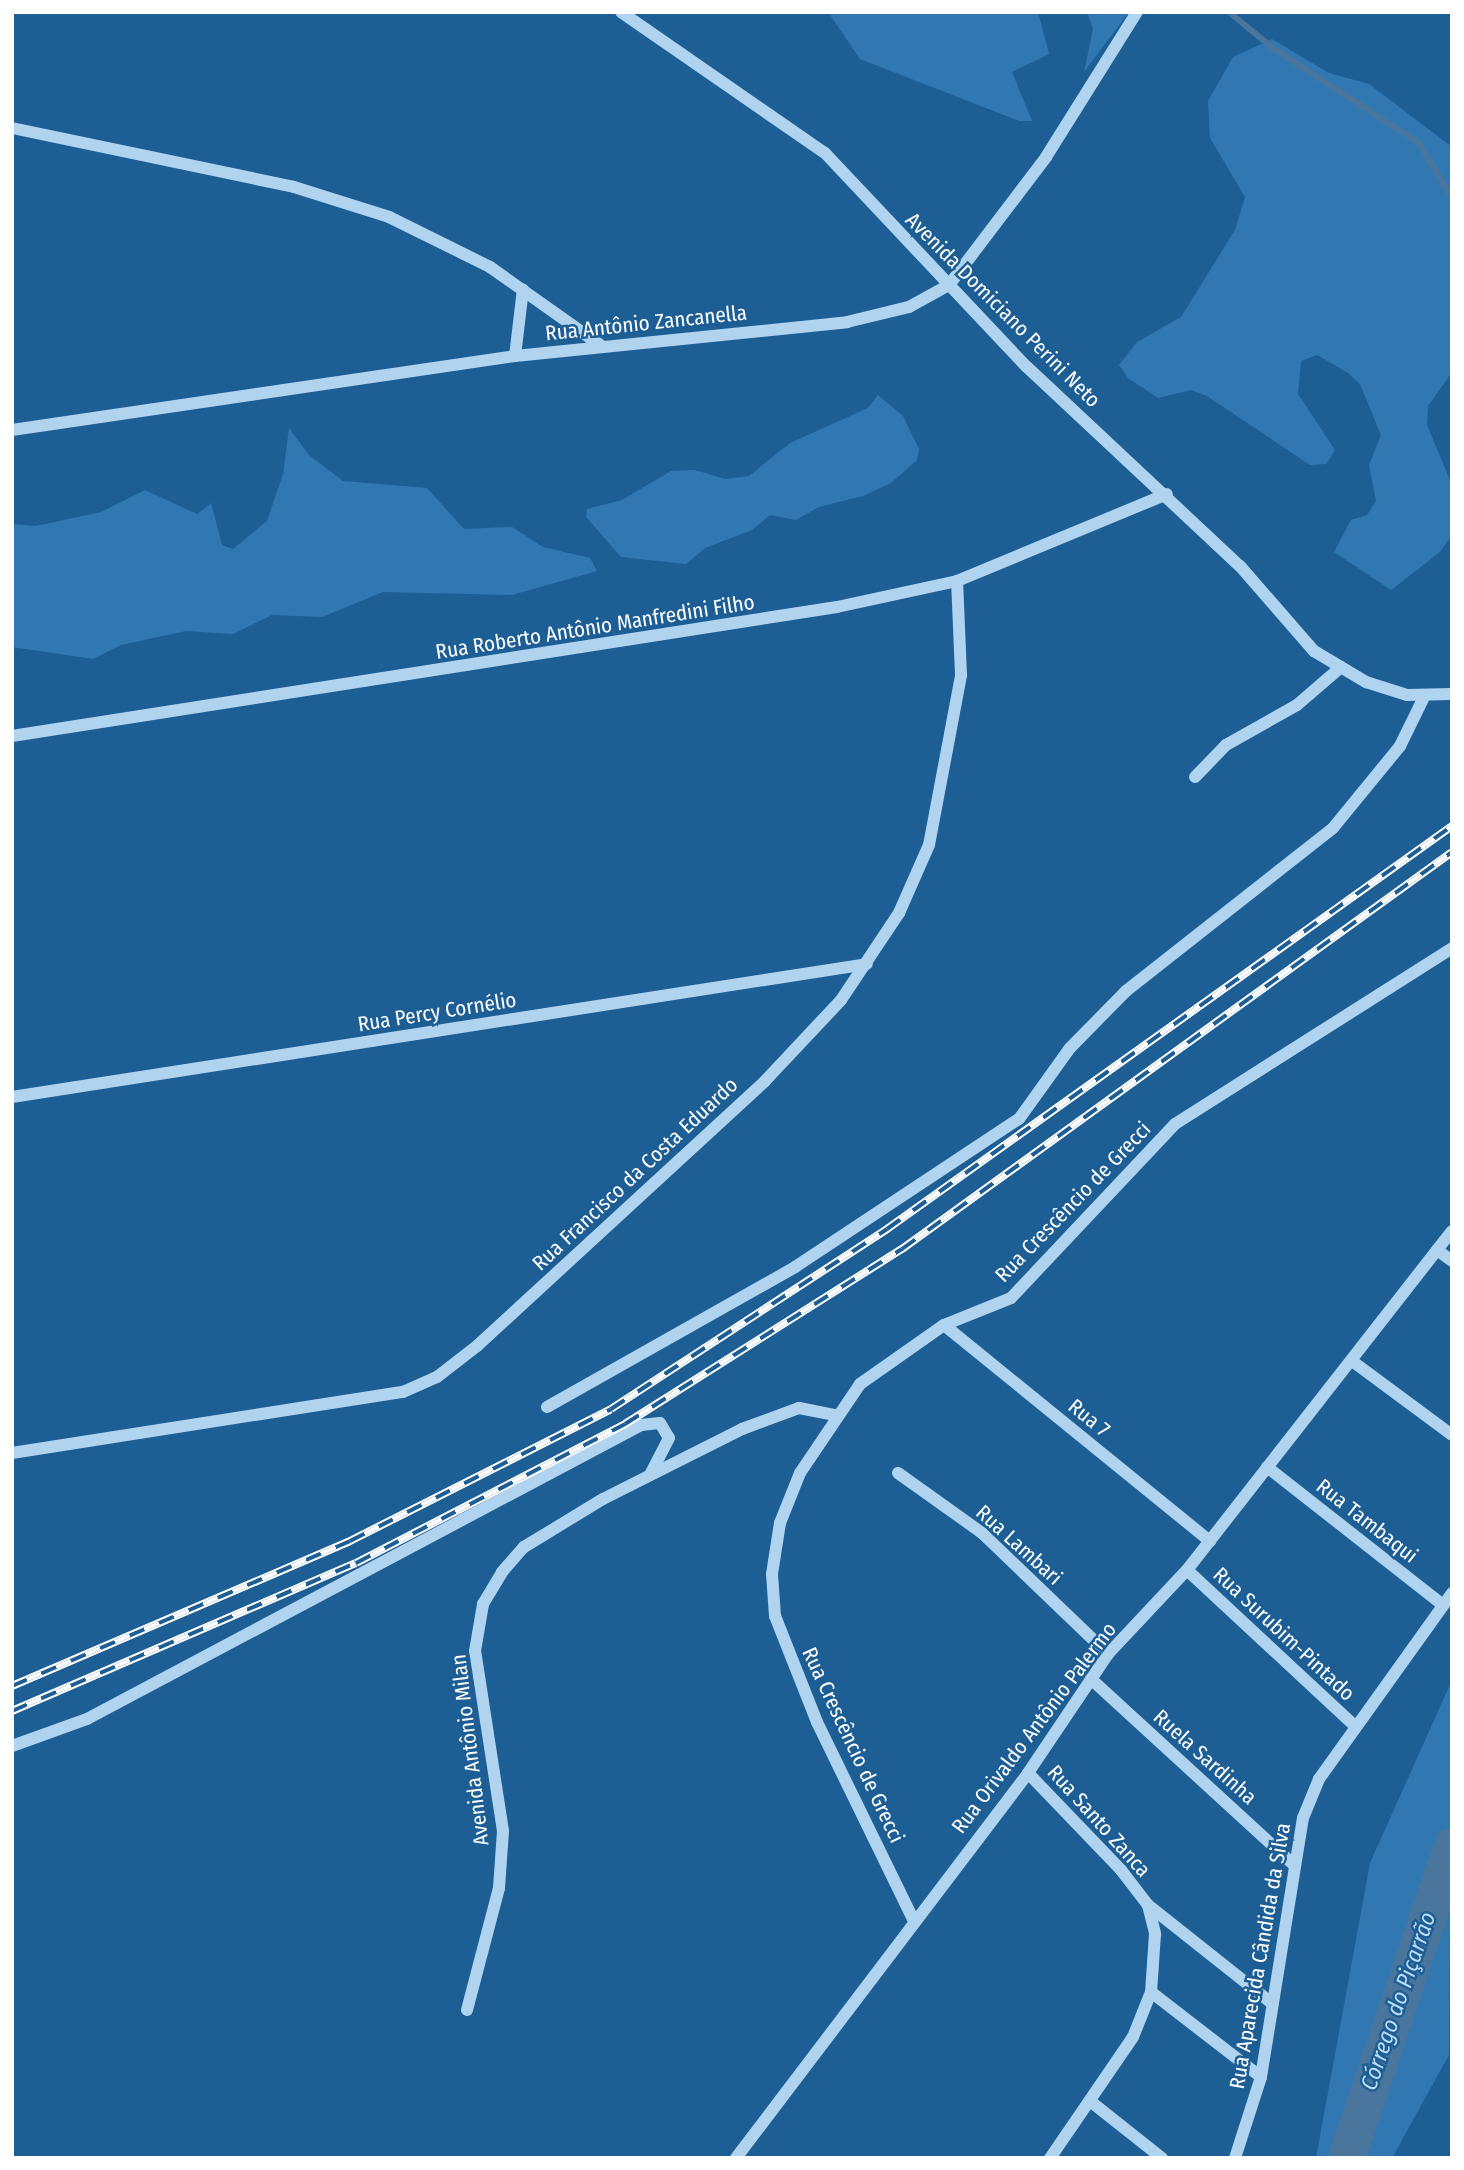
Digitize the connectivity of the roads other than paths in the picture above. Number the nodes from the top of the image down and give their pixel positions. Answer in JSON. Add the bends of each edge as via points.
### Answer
{"nodes":[{"id":1,"x":621,"y":12,"type":"edge"},
{"id":2,"x":1137,"y":12,"type":"edge"},
{"id":3,"x":12,"y":128,"type":"edge"},
{"id":4,"x":949,"y":285,"type":"junction"},
{"id":5,"x":523,"y":289,"type":"junction"},
{"id":6,"x":600,"y":345,"type":"junction"},
{"id":7,"x":515,"y":356,"type":"junction"},
{"id":8,"x":12,"y":430,"type":"edge"},
{"id":9,"x":1167,"y":494,"type":"junction"},
{"id":10,"x":957,"y":580,"type":"junction"},
{"id":11,"x":1341,"y":667,"type":"junction"},
{"id":12,"x":1452,"y":694,"type":"edge"},
{"id":13,"x":1423,"y":699,"type":"junction"},
{"id":14,"x":12,"y":736,"type":"edge"},
{"id":15,"x":1195,"y":776,"type":"dead end"},
{"id":16,"x":1452,"y":948,"type":"edge"},
{"id":17,"x":867,"y":964,"type":"junction"},
{"id":18,"x":12,"y":1097,"type":"edge"},
{"id":19,"x":1452,"y":1231,"type":"edge"},
{"id":20,"x":1437,"y":1250,"type":"junction"},
{"id":21,"x":1452,"y":1261,"type":"edge"},
{"id":22,"x":944,"y":1325,"type":"junction"},
{"id":23,"x":1352,"y":1361,"type":"junction"},
{"id":24,"x":547,"y":1407,"type":"dead end"},
{"id":25,"x":835,"y":1415,"type":"junction"},
{"id":26,"x":1452,"y":1436,"type":"edge"},
{"id":27,"x":12,"y":1453,"type":"edge"},
{"id":28,"x":1267,"y":1467,"type":"junction"},
{"id":29,"x":898,"y":1473,"type":"dead end"},
{"id":30,"x":650,"y":1475,"type":"junction"},
{"id":31,"x":1210,"y":1541,"type":"junction"},
{"id":32,"x":1187,"y":1570,"type":"junction"},
{"id":33,"x":1452,"y":1593,"type":"edge"},
{"id":34,"x":1443,"y":1605,"type":"junction"},
{"id":35,"x":1108,"y":1654,"type":"junction"},
{"id":36,"x":1091,"y":1679,"type":"junction"},
{"id":37,"x":1355,"y":1726,"type":"junction"},
{"id":38,"x":12,"y":1746,"type":"edge"},
{"id":39,"x":1028,"y":1773,"type":"junction"},
{"id":40,"x":1293,"y":1864,"type":"junction"},
{"id":41,"x":1148,"y":1905,"type":"junction"},
{"id":42,"x":913,"y":1919,"type":"junction"},
{"id":43,"x":1151,"y":1992,"type":"junction"},
{"id":44,"x":1273,"y":2004,"type":"junction"},
{"id":45,"x":467,"y":2010,"type":"dead end"},
{"id":46,"x":1261,"y":2077,"type":"junction"},
{"id":47,"x":1090,"y":2101,"type":"junction"},
{"id":48,"x":736,"y":2158,"type":"edge"},
{"id":49,"x":1050,"y":2158,"type":"edge"},
{"id":50,"x":1162,"y":2158,"type":"edge"},
{"id":51,"x":1235,"y":2158,"type":"edge"}],
"edges":[{"from":1,"to":4,"type":"street","name":"Avenida Domiciano Perini Neto","via":[[825,153]]},
{"from":2,"to":4,"type":"street","name":"Rua Antônio Zancanella","via":[[1046,157]]},
{"from":3,"to":5,"type":"street","via":[[294,187],[365,209],[438,238]]},
{"from":4,"to":6,"type":"street","name":"Rua Antônio Zancanella","via":[[909,307],[847,322]]},
{"from":4,"to":9,"type":"street","name":"Avenida Domiciano Perini Neto","via":[[1027,367]]},
{"from":5,"to":6,"type":"street"},
{"from":5,"to":7,"type":"street"},
{"from":6,"to":7,"type":"street","name":"Rua Antônio Zancanella"},
{"from":7,"to":8,"type":"street","name":"Rua Antônio Zancanella"},
{"from":9,"to":10,"type":"street","name":"Rua Roberto Antônio Manfredini Filho"},
{"from":9,"to":11,"type":"street","name":"Avenida Domiciano Perini Neto","via":[[1240,566],[1314,651]]},
{"from":10,"to":14,"type":"street","name":"Rua Roberto Antônio Manfredini Filho","via":[[667,636]]},
{"from":10,"to":17,"type":"street","name":"Rua Francisco da Costa Eduardo","via":[[961,676],[929,845],[899,913]]},
{"from":11,"to":13,"type":"street","name":"Avenida Domiciano Perini Neto","via":[[1366,682]]},
{"from":11,"to":15,"type":"street","via":[[1297,705],[1226,745]]},
{"from":12,"to":13,"type":"street","name":"Avenida Domiciano Perini Neto"},
{"from":13,"to":24,"type":"street","via":[[1400,746],[1333,828],[1126,991],[1070,1048],[1019,1119],[795,1267]]},
{"from":16,"to":22,"type":"street","name":"Rua Crescêncio de Grecci","via":[[1175,1124],[1011,1298]]},
{"from":17,"to":18,"type":"street","name":"Rua Percy Cornélio"},
{"from":17,"to":27,"type":"street","name":"Rua Francisco da Costa Eduardo","via":[[765,1081],[437,1377],[403,1392]]},
{"from":19,"to":20,"type":"street","name":"Rua Orivaldo Antônio Palermo"},
{"from":20,"to":21,"type":"street"},
{"from":20,"to":23,"type":"street","name":"Rua Orivaldo Antônio Palermo"},
{"from":22,"to":25,"type":"street","name":"Rua Crescêncio de Grecci","via":[[860,1384]]},
{"from":22,"to":31,"type":"street","name":"Rua 7"},
{"from":23,"to":26,"type":"street"},
{"from":23,"to":28,"type":"street","name":"Rua Orivaldo Antônio Palermo"},
{"from":25,"to":30,"type":"street","name":"Avenida Antônio Milan","via":[[799,1408]]},
{"from":25,"to":42,"type":"street","name":"Rua Crescêncio de Grecci","via":[[800,1473],[780,1523],[772,1574],[775,1616],[817,1722]]},
{"from":28,"to":31,"type":"street","name":"Rua Orivaldo Antônio Palermo"},
{"from":28,"to":34,"type":"street","name":"Rua Tambaqui"},
{"from":29,"to":35,"type":"street","name":"Rua Lambari","via":[[982,1533]]},
{"from":30,"to":38,"type":"street","via":[[669,1438],[660,1423],[641,1424],[87,1719]]},
{"from":30,"to":45,"type":"street","name":"Avenida Antônio Milan","via":[[524,1547],[483,1604],[475,1651],[503,1831],[488,1942]]},
{"from":31,"to":32,"type":"street","name":"Rua Orivaldo Antônio Palermo"},
{"from":32,"to":35,"type":"street","name":"Rua Orivaldo Antônio Palermo"},
{"from":32,"to":37,"type":"street","name":"Rua Surubim-Pintado"},
{"from":33,"to":34,"type":"street","name":"Rua Aparecida Cândida da Silva"},
{"from":34,"to":37,"type":"street","name":"Rua Aparecida Cândida da Silva"},
{"from":35,"to":36,"type":"street","name":"Rua Orivaldo Antônio Palermo"},
{"from":36,"to":39,"type":"street","name":"Rua Orivaldo Antônio Palermo"},
{"from":36,"to":40,"type":"street","name":"Ruela Sardinha"},
{"from":37,"to":40,"type":"street","name":"Rua Aparecida Cândida da Silva","via":[[1319,1779]]},
{"from":39,"to":41,"type":"street","name":"Rua Santo Zanca"},
{"from":39,"to":42,"type":"street","name":"Rua Orivaldo Antônio Palermo"},
{"from":40,"to":44,"type":"street","name":"Rua Aparecida Cândida da Silva"},
{"from":41,"to":43,"type":"street","name":"Rua Santo Zanca","via":[[1155,1934]]},
{"from":41,"to":44,"type":"street","via":[[1205,1945]]},
{"from":42,"to":48,"type":"street","name":"Rua Orivaldo Antônio Palermo"},
{"from":43,"to":46,"type":"street"},
{"from":43,"to":47,"type":"street","name":"Rua Santo Zanca","via":[[1133,2037]]},
{"from":44,"to":46,"type":"street","name":"Rua Aparecida Cândida da Silva"},
{"from":46,"to":51,"type":"street","name":"Rua Aparecida Cândida da Silva"},
{"from":47,"to":49,"type":"street","name":"Rua Santo Zanca"},
{"from":47,"to":50,"type":"street"}]}
